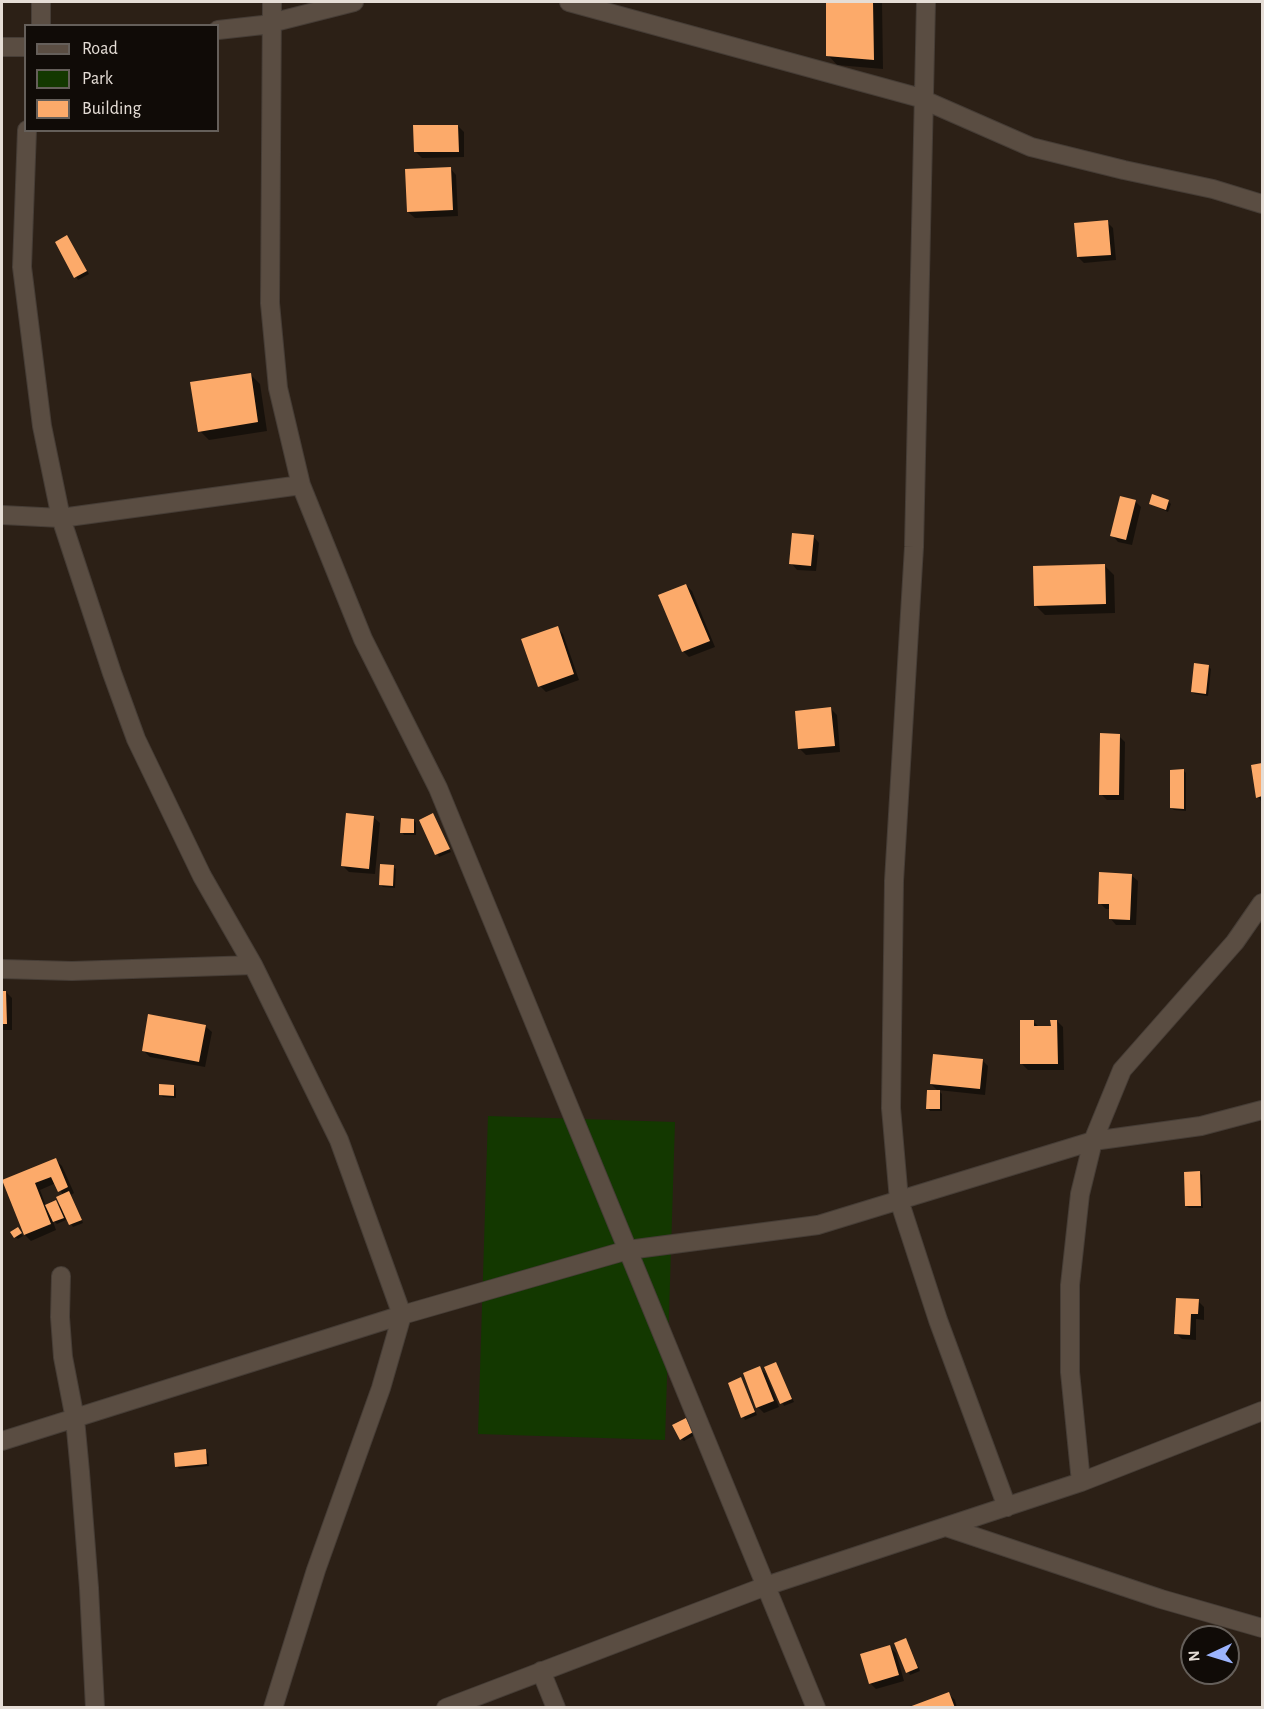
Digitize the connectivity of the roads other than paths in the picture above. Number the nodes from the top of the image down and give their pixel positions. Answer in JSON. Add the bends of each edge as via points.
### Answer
{"nodes":[{"id":1,"x":41,"y":2,"type":"edge"},
{"id":2,"x":272,"y":2,"type":"edge"},
{"id":3,"x":354,"y":2,"type":"edge"},
{"id":4,"x":569,"y":2,"type":"edge"},
{"id":5,"x":926,"y":2,"type":"edge"},
{"id":6,"x":273,"y":23,"type":"junction"},
{"id":7,"x":41,"y":24,"type":"edge"},
{"id":8,"x":219,"y":30,"type":"edge"},
{"id":9,"x":2,"y":47,"type":"edge"},
{"id":10,"x":24,"y":47,"type":"edge"},
{"id":11,"x":925,"y":101,"type":"junction"},
{"id":12,"x":27,"y":132,"type":"edge"},
{"id":13,"x":1263,"y":204,"type":"edge"},
{"id":14,"x":301,"y":485,"type":"junction"},
{"id":15,"x":2,"y":515,"type":"edge"},
{"id":16,"x":61,"y":518,"type":"junction"},
{"id":17,"x":1263,"y":903,"type":"edge"},
{"id":18,"x":253,"y":965,"type":"junction"},
{"id":19,"x":2,"y":969,"type":"edge"},
{"id":20,"x":1263,"y":1110,"type":"edge"},
{"id":21,"x":1094,"y":1141,"type":"junction"},
{"id":22,"x":898,"y":1200,"type":"junction"},
{"id":23,"x":628,"y":1250,"type":"junction"},
{"id":24,"x":61,"y":1276,"type":"dead end"},
{"id":25,"x":402,"y":1315,"type":"junction"},
{"id":26,"x":1263,"y":1411,"type":"edge"},
{"id":27,"x":75,"y":1419,"type":"junction"},
{"id":28,"x":2,"y":1441,"type":"edge"},
{"id":29,"x":1081,"y":1482,"type":"junction"},
{"id":30,"x":1007,"y":1507,"type":"junction"},
{"id":31,"x":946,"y":1527,"type":"junction"},
{"id":32,"x":766,"y":1586,"type":"junction"},
{"id":33,"x":1263,"y":1628,"type":"edge"},
{"id":34,"x":541,"y":1671,"type":"junction"},
{"id":35,"x":95,"y":1707,"type":"edge"},
{"id":36,"x":273,"y":1707,"type":"edge"},
{"id":37,"x":446,"y":1707,"type":"edge"},
{"id":38,"x":556,"y":1707,"type":"edge"},
{"id":39,"x":816,"y":1707,"type":"edge"}],
"edges":[{"from":1,"to":7,"type":"street"},
{"from":2,"to":6,"type":"street"},
{"from":3,"to":6,"type":"street"},
{"from":4,"to":11,"type":"street"},
{"from":5,"to":11,"type":"street"},
{"from":6,"to":8,"type":"street"},
{"from":6,"to":14,"type":"street","via":[[270,303],[278,388]]},
{"from":9,"to":10,"type":"street"},
{"from":11,"to":13,"type":"street","via":[[1031,147]]},
{"from":11,"to":22,"type":"street","via":[[914,547],[894,881],[891,1108]]},
{"from":12,"to":16,"type":"street","via":[[22,267],[42,426]]},
{"from":14,"to":16,"type":"street"},
{"from":14,"to":23,"type":"street","via":[[363,639],[438,788]]},
{"from":15,"to":16,"type":"street"},
{"from":16,"to":18,"type":"street","via":[[136,739],[202,876]]},
{"from":17,"to":21,"type":"street","via":[[1235,942],[1122,1070]]},
{"from":18,"to":19,"type":"street","via":[[72,971]]},
{"from":18,"to":25,"type":"street","via":[[339,1140]]},
{"from":20,"to":21,"type":"street","via":[[1201,1126]]},
{"from":21,"to":22,"type":"street"},
{"from":21,"to":29,"type":"street","via":[[1080,1194],[1070,1285],[1070,1372]]},
{"from":22,"to":23,"type":"street","via":[[818,1225]]},
{"from":22,"to":30,"type":"street"},
{"from":23,"to":25,"type":"street"},
{"from":23,"to":32,"type":"street"},
{"from":24,"to":27,"type":"street","via":[[63,1357]]},
{"from":25,"to":27,"type":"street"},
{"from":25,"to":36,"type":"street"},
{"from":26,"to":29,"type":"street"},
{"from":27,"to":28,"type":"street"},
{"from":27,"to":35,"type":"street"},
{"from":29,"to":30,"type":"street"},
{"from":30,"to":31,"type":"street"},
{"from":31,"to":32,"type":"street"},
{"from":31,"to":33,"type":"street","via":[[1161,1599]]},
{"from":32,"to":34,"type":"street"},
{"from":32,"to":39,"type":"street"},
{"from":34,"to":37,"type":"street"},
{"from":34,"to":38,"type":"street"}]}
